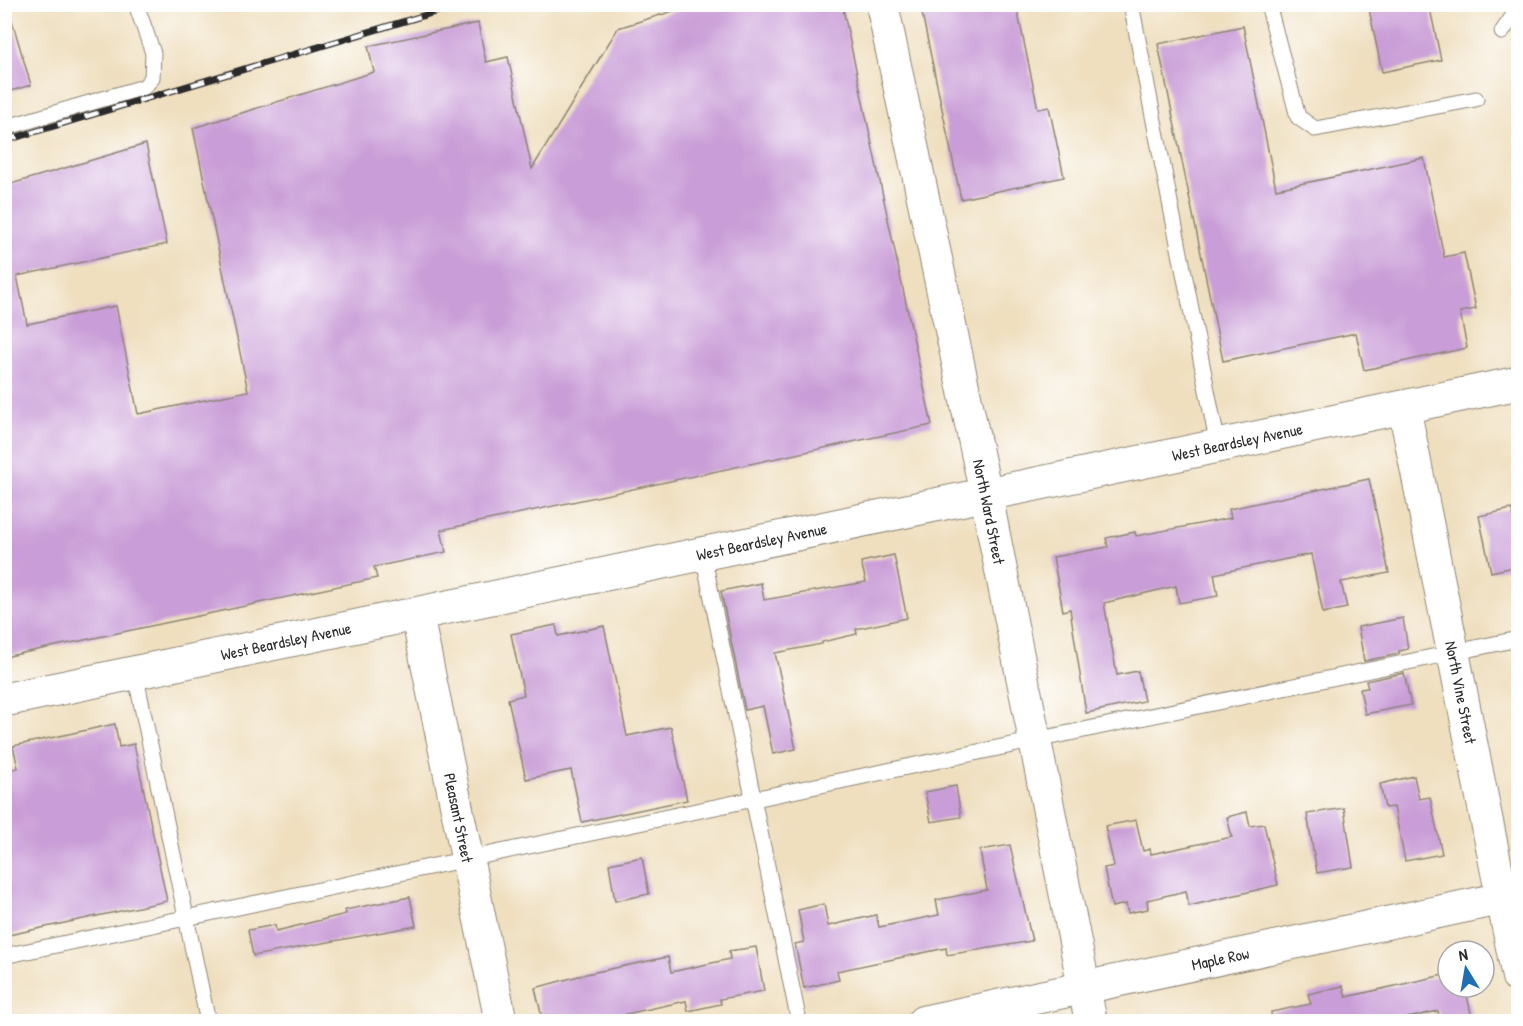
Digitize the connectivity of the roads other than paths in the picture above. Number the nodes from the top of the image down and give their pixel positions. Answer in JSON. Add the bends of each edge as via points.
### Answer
{"nodes":[{"id":1,"x":136,"y":4,"type":"edge"},
{"id":2,"x":882,"y":4,"type":"edge"},
{"id":3,"x":1131,"y":4,"type":"edge"},
{"id":4,"x":1268,"y":4,"type":"edge"},
{"id":5,"x":1518,"y":9,"type":"edge"},
{"id":6,"x":1502,"y":32,"type":"dead end"},
{"id":7,"x":1476,"y":99,"type":"dead end"},
{"id":8,"x":4,"y":128,"type":"edge"},
{"id":9,"x":1518,"y":383,"type":"edge"},
{"id":10,"x":1404,"y":408,"type":"junction"},
{"id":11,"x":1218,"y":446,"type":"junction"},
{"id":12,"x":986,"y":495,"type":"junction"},
{"id":13,"x":704,"y":555,"type":"junction"},
{"id":14,"x":417,"y":615,"type":"junction"},
{"id":15,"x":1518,"y":639,"type":"edge"},
{"id":16,"x":1452,"y":652,"type":"junction"},
{"id":17,"x":135,"y":673,"type":"junction"},
{"id":18,"x":4,"y":700,"type":"edge"},
{"id":19,"x":1034,"y":742,"type":"junction"},
{"id":20,"x":754,"y":800,"type":"junction"},
{"id":21,"x":467,"y":859,"type":"junction"},
{"id":22,"x":1510,"y":896,"type":"edge"},
{"id":23,"x":186,"y":918,"type":"junction"},
{"id":24,"x":4,"y":956,"type":"edge"},
{"id":25,"x":1518,"y":977,"type":"edge"},
{"id":26,"x":1083,"y":988,"type":"junction"},
{"id":27,"x":208,"y":1022,"type":"edge"},
{"id":28,"x":501,"y":1022,"type":"edge"},
{"id":29,"x":799,"y":1022,"type":"edge"},
{"id":30,"x":923,"y":1022,"type":"edge"},
{"id":31,"x":1090,"y":1022,"type":"edge"}],
"edges":[{"from":1,"to":8,"type":"lane","via":[[153,53],[152,78],[144,87]]},
{"from":2,"to":12,"type":"street","name":"North Ward Street"},
{"from":3,"to":11,"type":"lane"},
{"from":4,"to":7,"type":"lane","via":[[1298,117],[1315,129]]},
{"from":5,"to":6,"type":"lane"},
{"from":9,"to":10,"type":"main road","name":"West Beardsley Avenue"},
{"from":10,"to":11,"type":"main road","name":"West Beardsley Avenue"},
{"from":10,"to":16,"type":"street","name":"North Vine Street"},
{"from":11,"to":12,"type":"main road","name":"West Beardsley Avenue"},
{"from":12,"to":13,"type":"main road","name":"West Beardsley Avenue"},
{"from":12,"to":19,"type":"street","name":"North Ward Street"},
{"from":13,"to":14,"type":"main road","name":"West Beardsley Avenue"},
{"from":13,"to":20,"type":"lane"},
{"from":14,"to":17,"type":"main road","name":"West Beardsley Avenue"},
{"from":14,"to":21,"type":"street","name":"Pleasant Street"},
{"from":15,"to":16,"type":"lane"},
{"from":16,"to":19,"type":"lane"},
{"from":16,"to":22,"type":"street","name":"North Vine Street"},
{"from":17,"to":18,"type":"main road","name":"West Beardsley Avenue"},
{"from":17,"to":23,"type":"lane"},
{"from":19,"to":20,"type":"lane"},
{"from":19,"to":26,"type":"street","name":"North Ward Street"},
{"from":20,"to":21,"type":"lane"},
{"from":20,"to":29,"type":"lane"},
{"from":21,"to":23,"type":"lane"},
{"from":21,"to":28,"type":"street","name":"Pleasant Street"},
{"from":22,"to":25,"type":"street","name":"North Vine Street"},
{"from":22,"to":26,"type":"street","name":"Maple Row"},
{"from":23,"to":24,"type":"lane"},
{"from":23,"to":27,"type":"lane"},
{"from":26,"to":30,"type":"street","name":"Maple Row"},
{"from":26,"to":31,"type":"street","name":"North Ward Street"}]}
